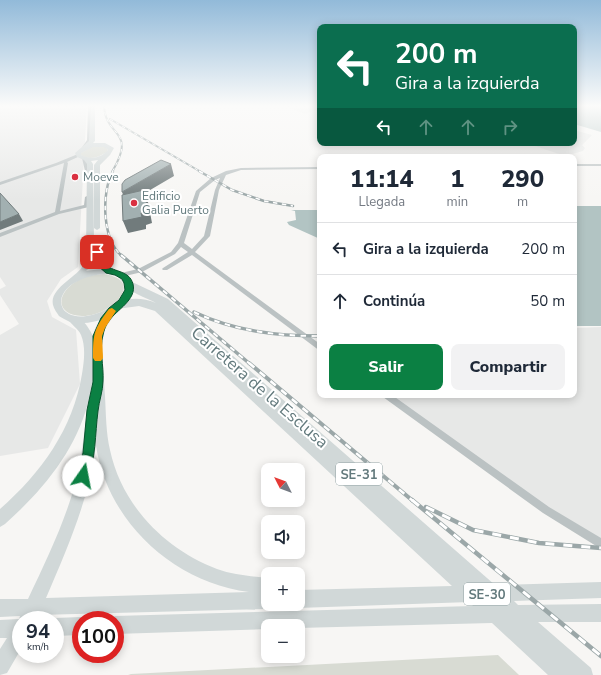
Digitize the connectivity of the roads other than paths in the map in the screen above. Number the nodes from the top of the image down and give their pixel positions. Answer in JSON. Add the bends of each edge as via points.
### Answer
{"nodes":[{"id":1,"x":89,"y":136,"type":"edge"},
{"id":2,"x":92,"y":136,"type":"edge"},
{"id":3,"x":98,"y":136,"type":"edge"},
{"id":4,"x":104,"y":145,"type":"junction"},
{"id":5,"x":84,"y":148,"type":"junction"},
{"id":6,"x":106,"y":156,"type":"junction"},
{"id":7,"x":83,"y":158,"type":"junction"},
{"id":8,"x":66,"y":163,"type":"junction"},
{"id":9,"x":58,"y":164,"type":"junction"},
{"id":10,"x":577,"y":165,"type":"edge"},
{"id":11,"x":601,"y":165,"type":"edge"},
{"id":12,"x":317,"y":168,"type":"edge"},
{"id":13,"x":224,"y":174,"type":"junction"},
{"id":14,"x":0,"y":184,"type":"edge"},
{"id":15,"x":86,"y":206,"type":"junction"},
{"id":16,"x":57,"y":213,"type":"junction"},
{"id":17,"x":91,"y":232,"type":"junction"},
{"id":18,"x":0,"y":235,"type":"edge"},
{"id":19,"x":181,"y":244,"type":"junction"},
{"id":20,"x":192,"y":252,"type":"junction"},
{"id":21,"x":165,"y":269,"type":"dead end"},
{"id":22,"x":108,"y":271,"type":"junction"},
{"id":23,"x":75,"y":279,"type":"junction"},
{"id":24,"x":125,"y":279,"type":"junction"},
{"id":25,"x":115,"y":308,"type":"junction"},
{"id":26,"x":73,"y":319,"type":"junction"},
{"id":27,"x":317,"y":346,"type":"edge"},
{"id":28,"x":93,"y":383,"type":"junction"},
{"id":29,"x":390,"y":398,"type":"edge"},
{"id":30,"x":0,"y":519,"type":"edge"},
{"id":31,"x":601,"y":544,"type":"edge"},
{"id":32,"x":261,"y":585,"type":"edge"},
{"id":33,"x":601,"y":590,"type":"edge"},
{"id":34,"x":305,"y":592,"type":"edge"},
{"id":35,"x":338,"y":598,"type":"junction"},
{"id":36,"x":305,"y":599,"type":"edge"},
{"id":37,"x":261,"y":600,"type":"edge"},
{"id":38,"x":0,"y":608,"type":"edge"},
{"id":39,"x":31,"y":611,"type":"edge"},
{"id":40,"x":601,"y":613,"type":"edge"},
{"id":41,"x":124,"y":625,"type":"edge"},
{"id":42,"x":12,"y":628,"type":"edge"},
{"id":43,"x":0,"y":629,"type":"edge"},
{"id":44,"x":12,"y":647,"type":"edge"},
{"id":45,"x":0,"y":666,"type":"edge"},
{"id":46,"x":562,"y":675,"type":"edge"},
{"id":47,"x":584,"y":675,"type":"edge"}],
"edges":[{"from":1,"to":5,"type":"street"},
{"from":2,"to":5,"type":"main road","via":[[92,141]]},
{"from":3,"to":4,"type":"main road","via":[[98,140]]},
{"from":4,"to":5,"type":"main road"},
{"from":4,"to":6,"type":"main road","via":[[111,149]]},
{"from":5,"to":7,"type":"main road"},
{"from":6,"to":7,"type":"main road"},
{"from":6,"to":22,"type":"main road","via":[[97,165],[97,252],[100,264]]},
{"from":7,"to":8,"type":"street"},
{"from":7,"to":9,"type":"street"},
{"from":7,"to":15,"type":"street","via":[[87,171]]},
{"from":7,"to":17,"type":"main road","via":[[90,164]]},
{"from":8,"to":9,"type":"street"},
{"from":8,"to":16,"type":"street"},
{"from":9,"to":14,"type":"street"},
{"from":10,"to":11,"type":"street"},
{"from":12,"to":13,"type":"street","via":[[241,170]]},
{"from":13,"to":19,"type":"street","via":[[198,191]]},
{"from":13,"to":20,"type":"street","via":[[217,190],[207,236]]},
{"from":15,"to":16,"type":"street"},
{"from":15,"to":17,"type":"street"},
{"from":16,"to":18,"type":"street"},
{"from":17,"to":23,"type":"main road","via":[[88,265]]},
{"from":19,"to":20,"type":"street"},
{"from":19,"to":24,"type":"street","via":[[173,253]]},
{"from":20,"to":21,"type":"street"},
{"from":20,"to":27,"type":"street"},
{"from":22,"to":23,"type":"main road","via":[[88,273]]},
{"from":22,"to":24,"type":"main road"},
{"from":23,"to":26,"type":"main road","via":[[65,287],[57,301],[62,314]]},
{"from":24,"to":25,"type":"main road","via":[[128,294]]},
{"from":24,"to":47,"type":"highway","name":"Carretera de la Esclusa","number":"SE-31","via":[[136,289],[164,302]]},
{"from":25,"to":26,"type":"main road","via":[[101,316]]},
{"from":25,"to":28,"type":"highway","via":[[104,320],[98,336]]},
{"from":25,"to":46,"type":"highway","name":"Carretera de la Esclusa","number":"SE-31","via":[[135,302],[159,308]]},
{"from":26,"to":28,"type":"highway","via":[[86,332],[90,345]]},
{"from":28,"to":30,"type":"highway","via":[[64,446],[43,476]]},
{"from":28,"to":32,"type":"highway","via":[[104,457],[118,494],[140,526],[161,546],[187,563],[222,579]]},
{"from":28,"to":39,"type":"highway","via":[[88,453],[81,488],[59,550]]},
{"from":29,"to":31,"type":"street","via":[[546,510]]},
{"from":33,"to":35,"type":"highway","number":"SE-30"},
{"from":34,"to":35,"type":"highway"},
{"from":35,"to":36,"type":"highway","number":"SE-30"},
{"from":37,"to":38,"type":"highway"},
{"from":40,"to":41,"type":"highway","number":"SE-30"},
{"from":42,"to":43,"type":"highway"},
{"from":44,"to":45,"type":"highway"}]}
